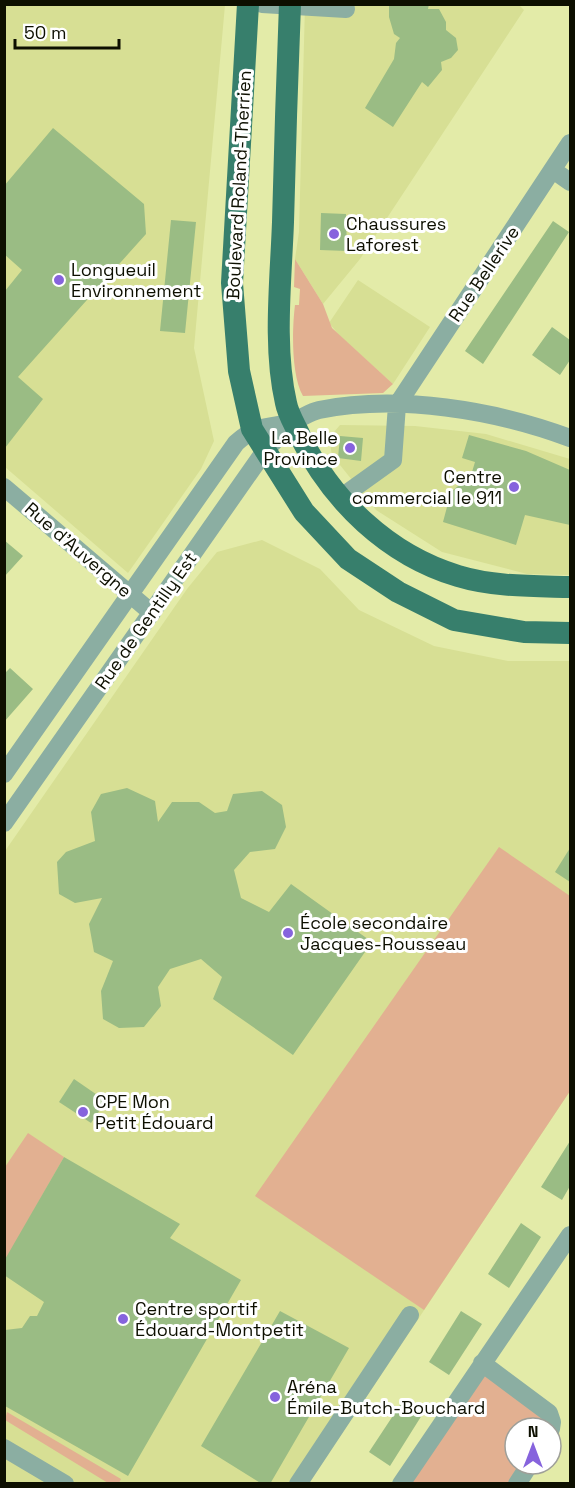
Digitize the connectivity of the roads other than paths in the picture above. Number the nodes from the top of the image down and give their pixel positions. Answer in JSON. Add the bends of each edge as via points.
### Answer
{"nodes":[{"id":1,"x":248,"y":4,"type":"edge"},
{"id":2,"x":262,"y":4,"type":"edge"},
{"id":3,"x":290,"y":6,"type":"edge"},
{"id":4,"x":346,"y":9,"type":"dead end"},
{"id":5,"x":570,"y":143,"type":"edge"},
{"id":6,"x":552,"y":170,"type":"junction"},
{"id":7,"x":570,"y":182,"type":"edge"},
{"id":8,"x":397,"y":405,"type":"junction"},
{"id":9,"x":293,"y":422,"type":"junction"},
{"id":10,"x":252,"y":429,"type":"junction"},
{"id":11,"x":570,"y":438,"type":"edge"},
{"id":12,"x":264,"y":452,"type":"junction"},
{"id":13,"x":4,"y":487,"type":"edge"},
{"id":14,"x":340,"y":498,"type":"junction"},
{"id":15,"x":570,"y":587,"type":"edge"},
{"id":16,"x":130,"y":594,"type":"junction"},
{"id":17,"x":152,"y":613,"type":"junction"},
{"id":18,"x":570,"y":633,"type":"edge"},
{"id":19,"x":4,"y":774,"type":"edge"},
{"id":20,"x":4,"y":823,"type":"edge"},
{"id":21,"x":570,"y":1238,"type":"edge"},
{"id":22,"x":410,"y":1316,"type":"dead end"},
{"id":23,"x":482,"y":1363,"type":"junction"},
{"id":24,"x":549,"y":1416,"type":"edge"},
{"id":25,"x":4,"y":1448,"type":"edge"},
{"id":26,"x":65,"y":1484,"type":"edge"},
{"id":27,"x":298,"y":1484,"type":"edge"},
{"id":28,"x":401,"y":1484,"type":"edge"}],
"edges":[{"from":1,"to":10,"type":"main road","name":"Boulevard Roland-Therrien","via":[[232,283],[239,371]]},
{"from":2,"to":3,"type":"street"},
{"from":3,"to":4,"type":"street"},
{"from":3,"to":9,"type":"main road","via":[[279,337],[286,403]]},
{"from":5,"to":6,"type":"street","name":"Rue Bellerive"},
{"from":6,"to":7,"type":"street"},
{"from":6,"to":8,"type":"street","name":"Rue Bellerive"},
{"from":8,"to":9,"type":"street","name":"Rue de Gentilly Est","via":[[320,410]]},
{"from":8,"to":11,"type":"street","name":"Rue de Gentilly Est","via":[[473,411],[535,425]]},
{"from":8,"to":14,"type":"street","via":[[393,460]]},
{"from":9,"to":10,"type":"street","name":"Rue de Gentilly Est"},
{"from":9,"to":12,"type":"street","name":"Rue de Gentilly Est"},
{"from":9,"to":14,"type":"main road"},
{"from":10,"to":12,"type":"main road","name":"Boulevard Roland-Therrien"},
{"from":10,"to":16,"type":"street","name":"Rue de Gentilly Est","via":[[236,443]]},
{"from":12,"to":17,"type":"street","name":"Rue de Gentilly Est"},
{"from":12,"to":18,"type":"main road","name":"Boulevard Roland-Therrien","via":[[304,512],[348,559],[398,592],[454,620],[524,632]]},
{"from":13,"to":16,"type":"street","name":"Rue d'Auvergne"},
{"from":14,"to":15,"type":"main road","via":[[381,537],[459,576],[496,584]]},
{"from":16,"to":17,"type":"street","name":"Rue d'Auvergne"},
{"from":16,"to":19,"type":"street","name":"Rue de Gentilly Est"},
{"from":17,"to":20,"type":"street","name":"Rue de Gentilly Est"},
{"from":21,"to":23,"type":"street"},
{"from":22,"to":27,"type":"street"},
{"from":23,"to":24,"type":"street"},
{"from":23,"to":28,"type":"street"},
{"from":25,"to":26,"type":"street"}]}
